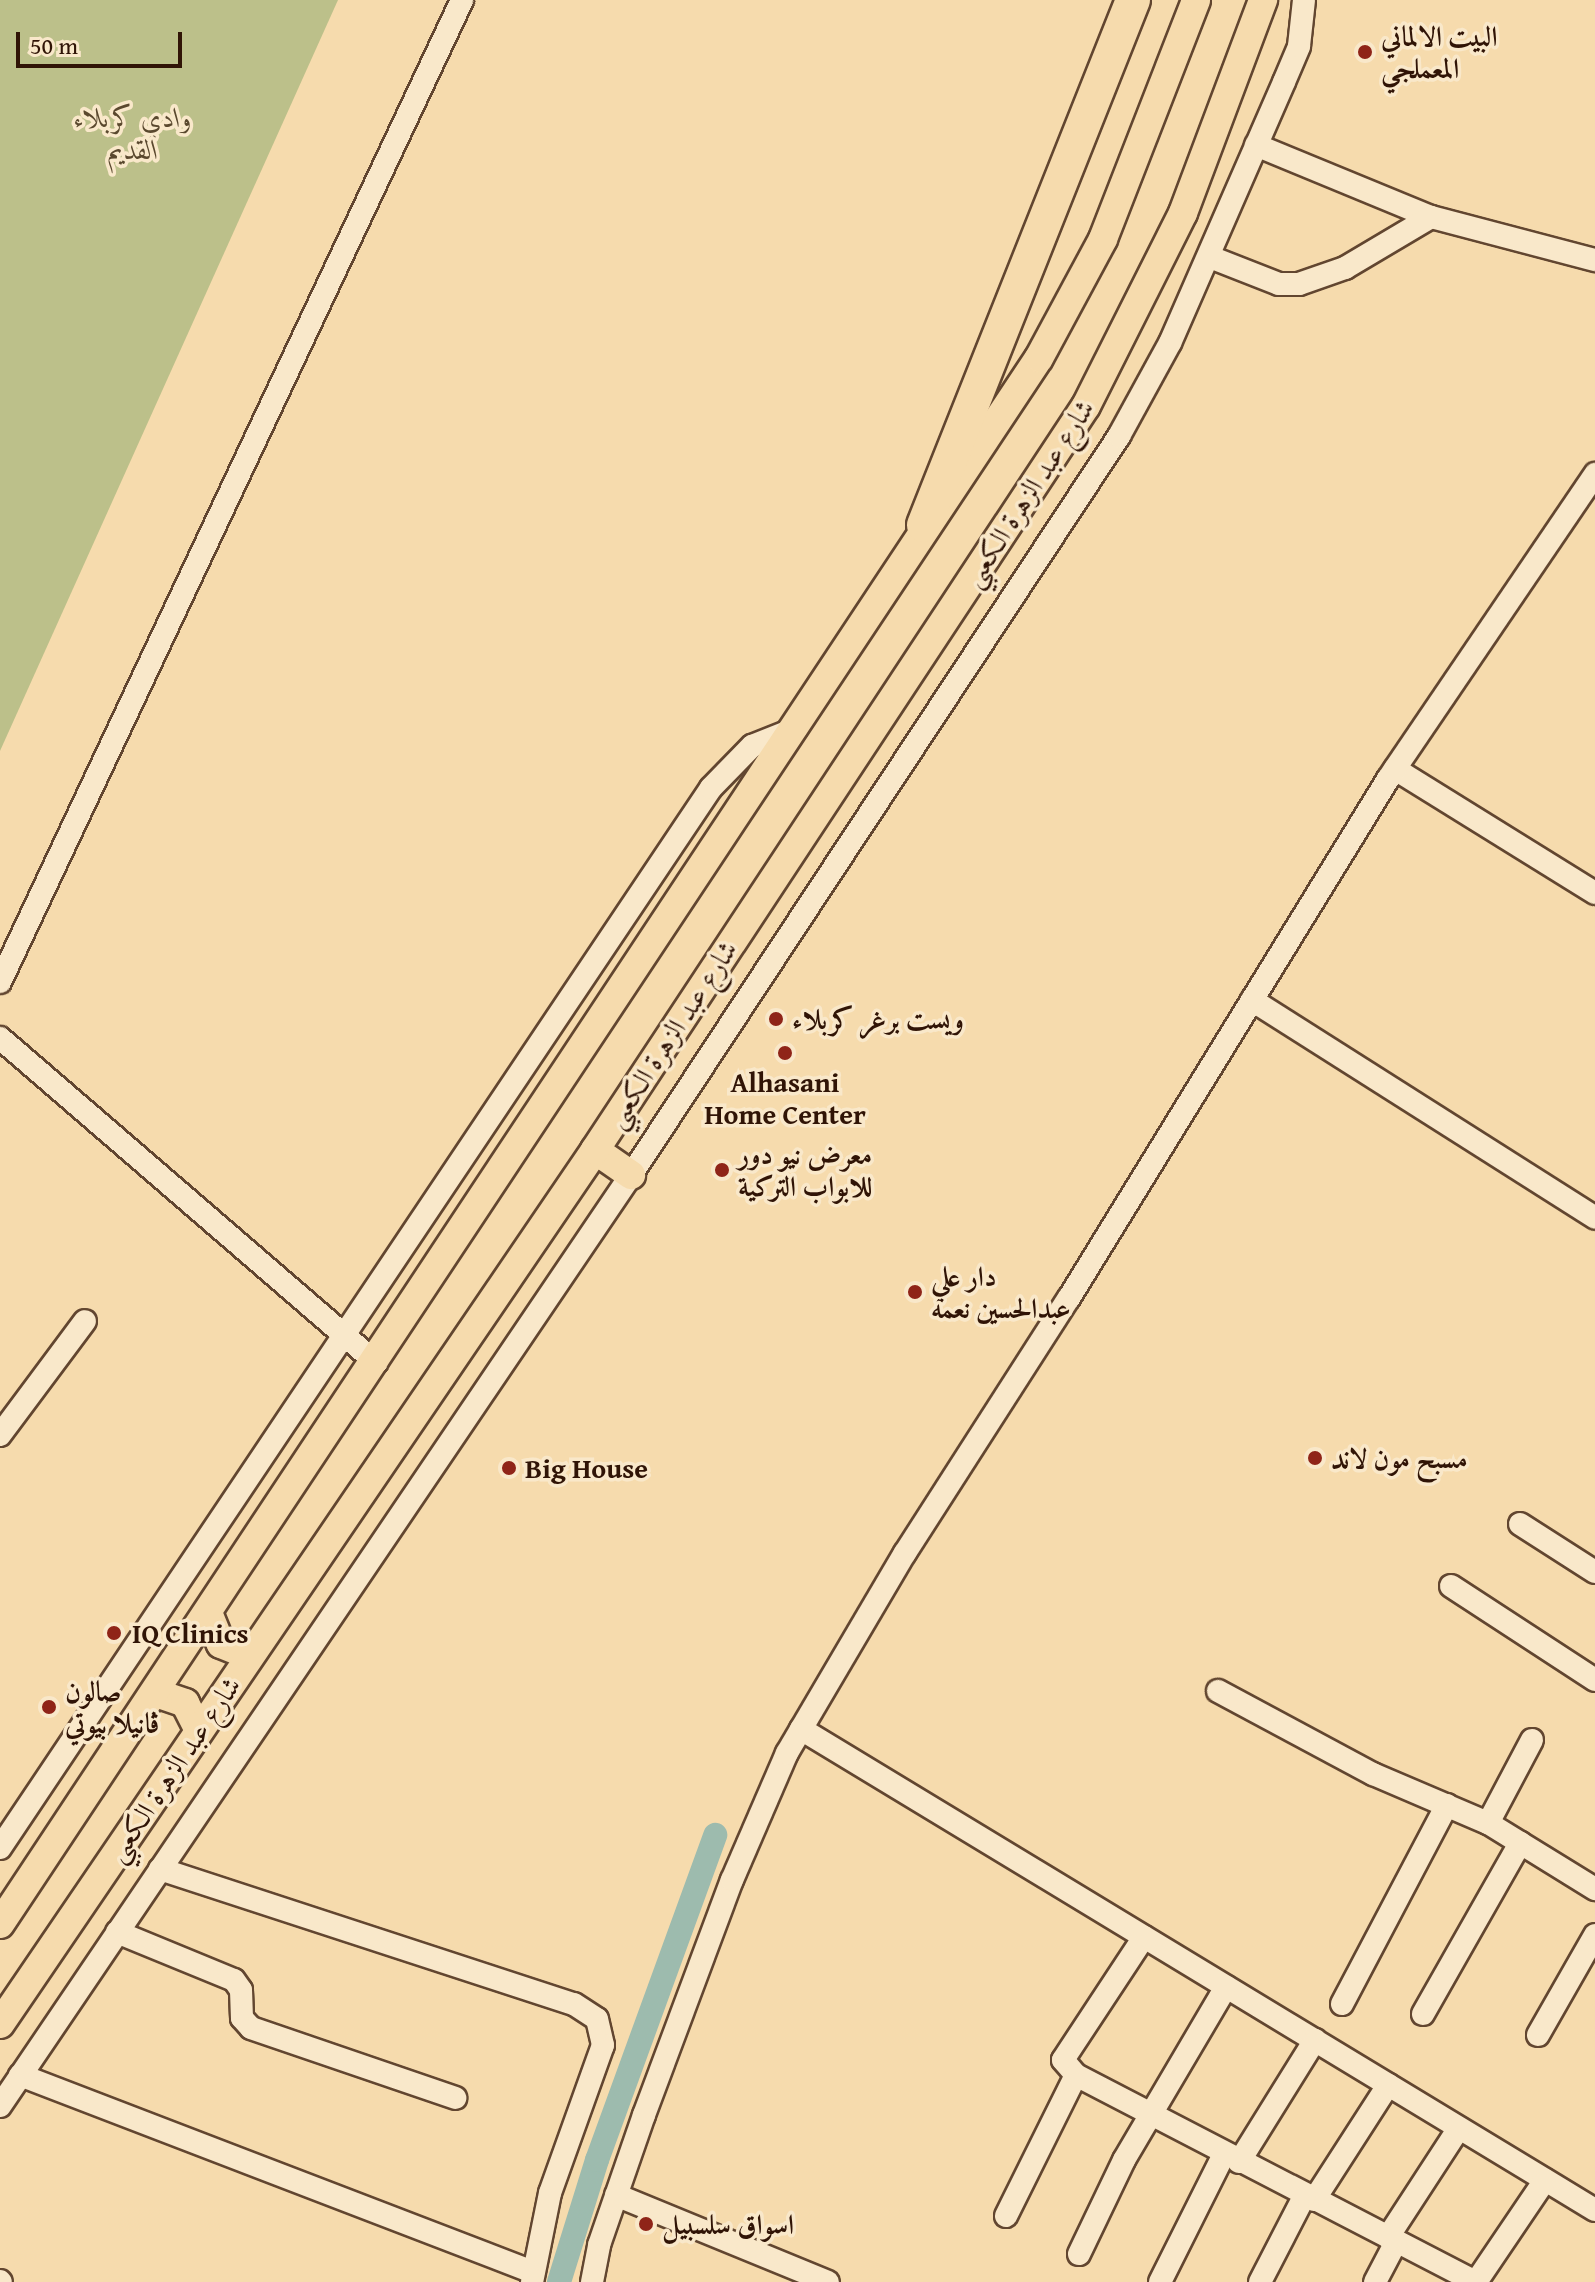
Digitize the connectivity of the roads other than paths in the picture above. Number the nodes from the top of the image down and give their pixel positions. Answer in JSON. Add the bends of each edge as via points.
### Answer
{"nodes":[{"id":1,"x":462,"y":0,"type":"edge"},
{"id":2,"x":1133,"y":0,"type":"edge"},
{"id":3,"x":1196,"y":0,"type":"edge"},
{"id":4,"x":1263,"y":0,"type":"edge"},
{"id":5,"x":1304,"y":0,"type":"edge"},
{"id":6,"x":1256,"y":145,"type":"junction"},
{"id":7,"x":1431,"y":217,"type":"junction"},
{"id":8,"x":1210,"y":257,"type":"junction"},
{"id":9,"x":1595,"y":260,"type":"edge"},
{"id":10,"x":1595,"y":474,"type":"edge"},
{"id":11,"x":924,"y":525,"type":"junction"},
{"id":12,"x":797,"y":728,"type":"junction"},
{"id":13,"x":1395,"y":769,"type":"junction"},
{"id":14,"x":1595,"y":893,"type":"edge"},
{"id":15,"x":0,"y":982,"type":"edge"},
{"id":16,"x":1252,"y":1000,"type":"junction"},
{"id":17,"x":0,"y":1038,"type":"edge"},
{"id":18,"x":595,"y":1150,"type":"junction"},
{"id":19,"x":631,"y":1175,"type":"junction"},
{"id":20,"x":1595,"y":1218,"type":"edge"},
{"id":21,"x":85,"y":1321,"type":"dead end"},
{"id":22,"x":345,"y":1338,"type":"junction"},
{"id":23,"x":376,"y":1363,"type":"junction"},
{"id":24,"x":0,"y":1435,"type":"edge"},
{"id":25,"x":1520,"y":1524,"type":"dead end"},
{"id":26,"x":1595,"y":1572,"type":"edge"},
{"id":27,"x":1451,"y":1586,"type":"dead end"},
{"id":28,"x":209,"y":1615,"type":"junction"},
{"id":29,"x":250,"y":1656,"type":"junction"},
{"id":30,"x":1595,"y":1680,"type":"edge"},
{"id":31,"x":1218,"y":1691,"type":"dead end"},
{"id":32,"x":156,"y":1693,"type":"junction"},
{"id":33,"x":801,"y":1729,"type":"junction"},
{"id":34,"x":199,"y":1731,"type":"junction"},
{"id":35,"x":1532,"y":1740,"type":"dead end"},
{"id":36,"x":1447,"y":1805,"type":"junction"},
{"id":37,"x":1488,"y":1823,"type":"junction"},
{"id":38,"x":1520,"y":1843,"type":"junction"},
{"id":39,"x":0,"y":1848,"type":"edge"},
{"id":40,"x":160,"y":1869,"type":"junction"},
{"id":41,"x":1595,"y":1889,"type":"edge"},
{"id":42,"x":0,"y":1924,"type":"edge"},
{"id":43,"x":117,"y":1932,"type":"junction"},
{"id":44,"x":1595,"y":1935,"type":"edge"},
{"id":45,"x":1144,"y":1937,"type":"junction"},
{"id":46,"x":1226,"y":1987,"type":"junction"},
{"id":47,"x":1342,"y":2004,"type":"dead end"},
{"id":48,"x":1423,"y":2014,"type":"dead end"},
{"id":49,"x":0,"y":2024,"type":"edge"},
{"id":50,"x":1538,"y":2035,"type":"dead end"},
{"id":51,"x":1315,"y":2040,"type":"junction"},
{"id":52,"x":20,"y":2075,"type":"junction"},
{"id":53,"x":1076,"y":2075,"type":"junction"},
{"id":54,"x":1388,"y":2085,"type":"junction"},
{"id":55,"x":455,"y":2098,"type":"dead end"},
{"id":56,"x":0,"y":2106,"type":"edge"},
{"id":57,"x":1148,"y":2116,"type":"junction"},
{"id":58,"x":1459,"y":2128,"type":"junction"},
{"id":59,"x":1231,"y":2158,"type":"junction"},
{"id":60,"x":1545,"y":2180,"type":"junction"},
{"id":61,"x":616,"y":2195,"type":"junction"},
{"id":62,"x":1310,"y":2198,"type":"junction"},
{"id":63,"x":1595,"y":2210,"type":"edge"},
{"id":64,"x":1006,"y":2216,"type":"dead end"},
{"id":65,"x":1392,"y":2240,"type":"junction"},
{"id":66,"x":1079,"y":2254,"type":"dead end"},
{"id":67,"x":532,"y":2277,"type":"edge"},
{"id":68,"x":592,"y":2282,"type":"edge"},
{"id":69,"x":828,"y":2282,"type":"edge"},
{"id":70,"x":1160,"y":2282,"type":"edge"},
{"id":71,"x":1260,"y":2282,"type":"edge"},
{"id":72,"x":1375,"y":2282,"type":"edge"},
{"id":73,"x":1476,"y":2282,"type":"edge"}],
"edges":[{"from":1,"to":15,"type":"street"},
{"from":2,"to":11,"type":"highway"},
{"from":3,"to":11,"type":"main road","name":"شارع عبد الزهرة الكعبي","via":[[1139,154],[1072,299],[1030,371]]},
{"from":4,"to":18,"type":"main road","name":"شارع عبد الزهرة الكعبي","via":[[1183,213],[1086,406]]},
{"from":5,"to":6,"type":"street","via":[[1299,46]]},
{"from":6,"to":7,"type":"street"},
{"from":6,"to":8,"type":"street"},
{"from":7,"to":8,"type":"street","via":[[1345,268],[1299,284],[1279,284]]},
{"from":7,"to":9,"type":"street"},
{"from":8,"to":19,"type":"street","via":[[1119,436]]},
{"from":10,"to":13,"type":"street"},
{"from":11,"to":12,"type":"main road","name":"شارع عبد الزهرة الكعبي"},
{"from":12,"to":22,"type":"street","via":[[752,746],[711,788]]},
{"from":12,"to":23,"type":"main road","name":"شارع عبد الزهرة الكعبي"},
{"from":13,"to":14,"type":"street"},
{"from":13,"to":16,"type":"street"},
{"from":16,"to":20,"type":"street"},
{"from":16,"to":33,"type":"street","via":[[905,1553]]},
{"from":17,"to":22,"type":"street"},
{"from":18,"to":19,"type":"main road"},
{"from":18,"to":29,"type":"main road","name":"شارع عبد الزهرة الكعبي"},
{"from":19,"to":40,"type":"street"},
{"from":21,"to":24,"type":"street"},
{"from":22,"to":23,"type":"street"},
{"from":22,"to":39,"type":"street"},
{"from":23,"to":28,"type":"main road","name":"شارع عبد الزهرة الكعبي"},
{"from":25,"to":26,"type":"street"},
{"from":27,"to":30,"type":"street"},
{"from":28,"to":29,"type":"main road","via":[[221,1644]]},
{"from":28,"to":32,"type":"main road","name":"شارع عبد الزهرة الكعبي"},
{"from":29,"to":34,"type":"main road","name":"شارع عبد الزهرة الكعبي"},
{"from":31,"to":36,"type":"street","via":[[1373,1774]]},
{"from":32,"to":34,"type":"main road","via":[[185,1703]]},
{"from":32,"to":42,"type":"main road","name":"شارع عبد الزهرة الكعبي"},
{"from":33,"to":45,"type":"street"},
{"from":33,"to":61,"type":"street","via":[[732,1880]]},
{"from":34,"to":49,"type":"main road","name":"شارع عبد الزهرة الكعبي"},
{"from":35,"to":37,"type":"street"},
{"from":36,"to":37,"type":"street"},
{"from":36,"to":47,"type":"street"},
{"from":37,"to":38,"type":"street"},
{"from":38,"to":41,"type":"street"},
{"from":38,"to":48,"type":"street"},
{"from":40,"to":43,"type":"street"},
{"from":40,"to":67,"type":"street","via":[[574,2004],[597,2019],[603,2045],[550,2193]]},
{"from":43,"to":52,"type":"street"},
{"from":43,"to":55,"type":"street","via":[[234,1980],[241,1990],[242,2018],[251,2028]]},
{"from":44,"to":50,"type":"street"},
{"from":45,"to":46,"type":"street"},
{"from":45,"to":53,"type":"street","via":[[1063,2060]]},
{"from":46,"to":51,"type":"street"},
{"from":46,"to":57,"type":"street"},
{"from":51,"to":54,"type":"street"},
{"from":51,"to":59,"type":"street"},
{"from":52,"to":56,"type":"street"},
{"from":52,"to":67,"type":"street"},
{"from":53,"to":57,"type":"street"},
{"from":53,"to":64,"type":"street"},
{"from":54,"to":58,"type":"street"},
{"from":54,"to":62,"type":"street"},
{"from":57,"to":59,"type":"street"},
{"from":57,"to":66,"type":"street"},
{"from":58,"to":60,"type":"street"},
{"from":58,"to":65,"type":"street"},
{"from":59,"to":62,"type":"street"},
{"from":59,"to":70,"type":"street"},
{"from":60,"to":63,"type":"street"},
{"from":60,"to":73,"type":"street"},
{"from":61,"to":68,"type":"street"},
{"from":61,"to":69,"type":"street"},
{"from":62,"to":65,"type":"street"},
{"from":62,"to":71,"type":"street"},
{"from":65,"to":72,"type":"street"},
{"from":65,"to":73,"type":"street"}]}
